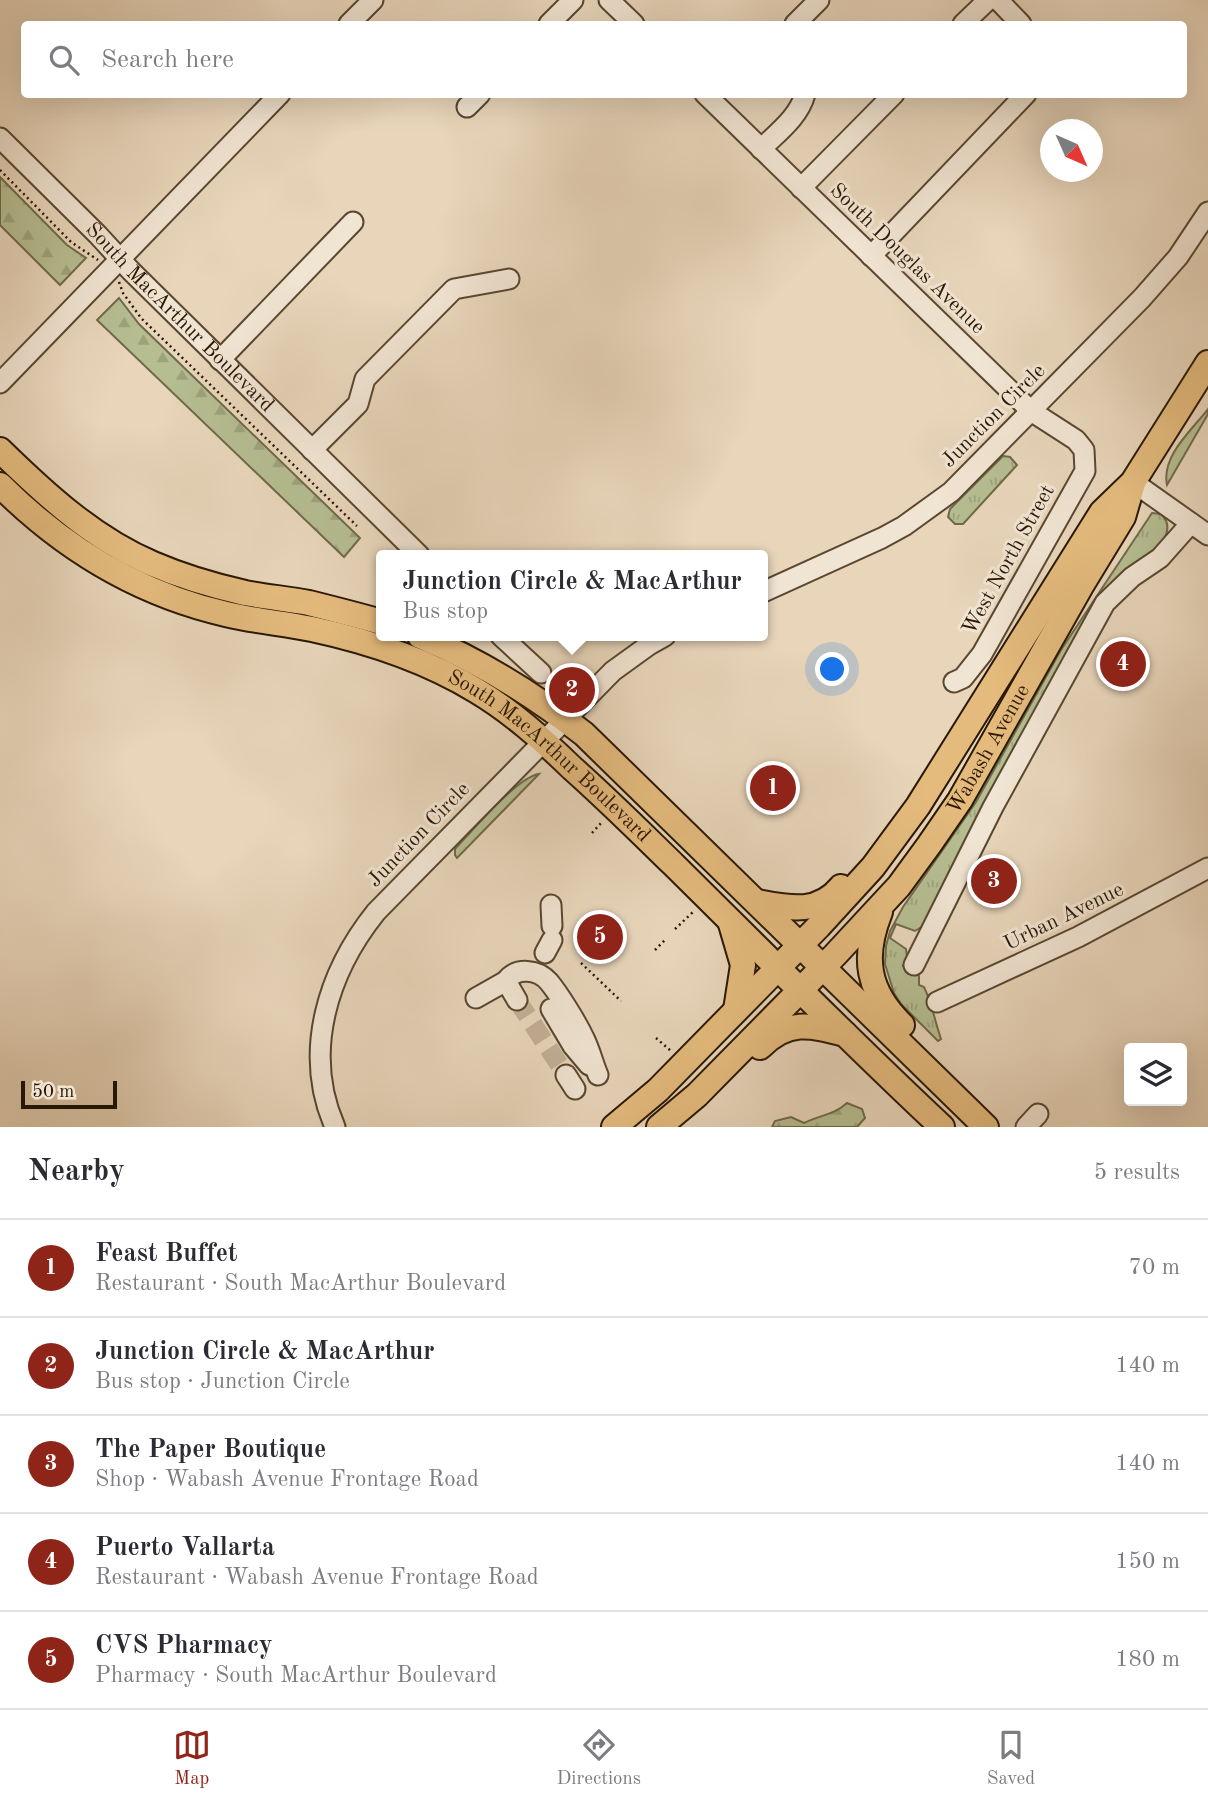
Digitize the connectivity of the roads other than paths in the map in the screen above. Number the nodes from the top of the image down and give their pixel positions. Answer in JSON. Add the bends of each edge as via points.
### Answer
{"nodes":[{"id":1,"x":373,"y":0,"type":"edge"},
{"id":2,"x":573,"y":0,"type":"edge"},
{"id":3,"x":609,"y":0,"type":"edge"},
{"id":4,"x":819,"y":0,"type":"edge"},
{"id":5,"x":988,"y":0,"type":"edge"},
{"id":6,"x":998,"y":0,"type":"edge"},
{"id":7,"x":352,"y":21,"type":"edge"},
{"id":8,"x":552,"y":21,"type":"edge"},
{"id":9,"x":631,"y":21,"type":"edge"},
{"id":10,"x":798,"y":21,"type":"edge"},
{"id":11,"x":966,"y":21,"type":"edge"},
{"id":12,"x":1018,"y":21,"type":"edge"},
{"id":13,"x":276,"y":98,"type":"edge"},
{"id":14,"x":709,"y":98,"type":"edge"},
{"id":15,"x":804,"y":98,"type":"edge"},
{"id":16,"x":890,"y":98,"type":"edge"},
{"id":17,"x":1022,"y":98,"type":"edge"},
{"id":18,"x":0,"y":138,"type":"edge"},
{"id":19,"x":761,"y":149,"type":"junction"},
{"id":20,"x":801,"y":188,"type":"junction"},
{"id":21,"x":1208,"y":212,"type":"edge"},
{"id":22,"x":352,"y":222,"type":"dead end"},
{"id":23,"x":871,"y":256,"type":"junction"},
{"id":24,"x":119,"y":259,"type":"junction"},
{"id":25,"x":509,"y":279,"type":"dead end"},
{"id":26,"x":220,"y":360,"type":"junction"},
{"id":27,"x":1208,"y":363,"type":"edge"},
{"id":28,"x":0,"y":383,"type":"edge"},
{"id":29,"x":1031,"y":411,"type":"junction"},
{"id":30,"x":0,"y":450,"type":"edge"},
{"id":31,"x":312,"y":450,"type":"junction"},
{"id":32,"x":1084,"y":450,"type":"joint"},
{"id":33,"x":1133,"y":482,"type":"junction"},
{"id":34,"x":0,"y":485,"type":"edge"},
{"id":35,"x":1191,"y":523,"type":"junction"},
{"id":36,"x":1208,"y":536,"type":"edge"},
{"id":37,"x":412,"y":550,"type":"edge"},
{"id":38,"x":768,"y":590,"type":"edge"},
{"id":39,"x":376,"y":621,"type":"edge"},
{"id":40,"x":431,"y":641,"type":"edge"},
{"id":41,"x":506,"y":641,"type":"edge"},
{"id":42,"x":657,"y":641,"type":"edge"},
{"id":43,"x":541,"y":673,"type":"dead end"},
{"id":44,"x":954,"y":682,"type":"dead end"},
{"id":45,"x":565,"y":719,"type":"junction"},
{"id":46,"x":543,"y":740,"type":"junction"},
{"id":47,"x":937,"y":777,"type":"junction"},
{"id":48,"x":1208,"y":868,"type":"edge"},
{"id":49,"x":895,"y":890,"type":"junction"},
{"id":50,"x":757,"y":902,"type":"junction"},
{"id":51,"x":551,"y":905,"type":"dead end"},
{"id":52,"x":730,"y":919,"type":"junction"},
{"id":53,"x":550,"y":940,"type":"dead end"},
{"id":54,"x":800,"y":945,"type":"junction"},
{"id":55,"x":914,"y":965,"type":"dead end"},
{"id":56,"x":778,"y":967,"type":"junction"},
{"id":57,"x":823,"y":967,"type":"junction"},
{"id":58,"x":506,"y":981,"type":"junction"},
{"id":59,"x":801,"y":990,"type":"junction"},
{"id":60,"x":477,"y":999,"type":"dead end"},
{"id":61,"x":517,"y":1000,"type":"tunnel mouth"},
{"id":62,"x":937,"y":1002,"type":"dead end"},
{"id":63,"x":736,"y":1011,"type":"junction"},
{"id":64,"x":846,"y":1034,"type":"junction"},
{"id":65,"x":598,"y":1075,"type":"dead end"},
{"id":66,"x":697,"y":1095,"type":"junction"},
{"id":67,"x":977,"y":1118,"type":"edge"},
{"id":68,"x":335,"y":1127,"type":"edge"},
{"id":69,"x":614,"y":1127,"type":"edge"},
{"id":70,"x":659,"y":1127,"type":"edge"},
{"id":71,"x":942,"y":1127,"type":"edge"}],
"edges":[{"from":1,"to":7,"type":"street"},
{"from":2,"to":8,"type":"street"},
{"from":3,"to":9,"type":"street"},
{"from":4,"to":10,"type":"street"},
{"from":5,"to":11,"type":"street"},
{"from":6,"to":12,"type":"street"},
{"from":13,"to":24,"type":"street"},
{"from":14,"to":19,"type":"street","name":"South Douglas Avenue"},
{"from":15,"to":19,"type":"street","via":[[794,116]]},
{"from":16,"to":20,"type":"street"},
{"from":17,"to":23,"type":"street"},
{"from":18,"to":24,"type":"street","name":"South MacArthur Boulevard"},
{"from":19,"to":20,"type":"street","name":"South Douglas Avenue"},
{"from":20,"to":23,"type":"street","name":"South Douglas Avenue"},
{"from":21,"to":29,"type":"street","name":"Junction Circle","via":[[1178,257],[1142,298]]},
{"from":22,"to":26,"type":"street"},
{"from":23,"to":29,"type":"street","name":"South Douglas Avenue"},
{"from":24,"to":26,"type":"street","name":"South MacArthur Boulevard"},
{"from":24,"to":28,"type":"street"},
{"from":25,"to":31,"type":"street","via":[[454,289],[365,379],[358,404]]},
{"from":26,"to":31,"type":"street","name":"South MacArthur Boulevard"},
{"from":27,"to":33,"type":"main road","name":"Wabash Avenue"},
{"from":29,"to":32,"type":"street","name":"South Douglas Avenue"},
{"from":29,"to":38,"type":"street","name":"Junction Circle","via":[[951,492],[904,526]]},
{"from":30,"to":39,"type":"main road","via":[[83,524],[151,564],[212,584]]},
{"from":31,"to":37,"type":"street","name":"South MacArthur Boulevard"},
{"from":32,"to":44,"type":"street","name":"West North Street","via":[[1085,471],[1051,534],[982,654],[963,678]]},
{"from":33,"to":35,"type":"street"},
{"from":33,"to":47,"type":"main road","name":"Wabash Avenue","via":[[1102,512]]},
{"from":33,"to":49,"type":"main road","name":"Wabash Avenue","via":[[1123,517],[960,800]]},
{"from":34,"to":46,"type":"main road","name":"South MacArthur Boulevard","via":[[70,545],[142,586],[227,614],[313,629],[399,655],[474,689]]},
{"from":35,"to":36,"type":"street"},
{"from":35,"to":55,"type":"street","via":[[1160,558],[1105,603],[993,807]]},
{"from":40,"to":45,"type":"main road","name":"South MacArthur Boulevard","via":[[481,664]]},
{"from":41,"to":43,"type":"street"},
{"from":42,"to":45,"type":"street","name":"Junction Circle","via":[[623,663]]},
{"from":45,"to":46,"type":"street","name":"Junction Circle"},
{"from":45,"to":50,"type":"main road","name":"South MacArthur Boulevard"},
{"from":46,"to":52,"type":"main road","name":"South MacArthur Boulevard"},
{"from":46,"to":68,"type":"street","name":"Junction Circle","via":[[355,938],[328,1001],[321,1039],[323,1083]]},
{"from":47,"to":50,"type":"main road","via":[[914,791],[873,849],[828,900],[803,909]]},
{"from":47,"to":54,"type":"main road","name":"Wabash Avenue","via":[[873,867]]},
{"from":48,"to":62,"type":"street","name":"Urban Avenue","via":[[1078,937]]},
{"from":49,"to":57,"type":"main road","name":"Wabash Avenue"},
{"from":49,"to":67,"type":"main road","via":[[881,912],[870,946],[875,987],[893,1016],[950,1071]]},
{"from":50,"to":54,"type":"main road","name":"South MacArthur Boulevard"},
{"from":51,"to":53,"type":"street"},
{"from":52,"to":56,"type":"main road","name":"South MacArthur Boulevard"},
{"from":52,"to":63,"type":"main road","via":[[743,965]]},
{"from":54,"to":56,"type":"main road","name":"Wabash Avenue"},
{"from":54,"to":57,"type":"main road","name":"South MacArthur Boulevard"},
{"from":56,"to":59,"type":"main road","name":"South MacArthur Boulevard"},
{"from":56,"to":63,"type":"main road","name":"Wabash Avenue"},
{"from":57,"to":59,"type":"main road","name":"Wabash Avenue"},
{"from":57,"to":67,"type":"main road","name":"South MacArthur Boulevard"},
{"from":58,"to":60,"type":"street"},
{"from":58,"to":61,"type":"street"},
{"from":58,"to":65,"type":"street","via":[[519,971],[547,979],[584,1038]]},
{"from":59,"to":64,"type":"main road","name":"South MacArthur Boulevard"},
{"from":59,"to":66,"type":"main road","name":"Wabash Avenue"},
{"from":63,"to":69,"type":"main road","name":"Wabash Avenue","via":[[658,1090]]},
{"from":64,"to":66,"type":"main road","via":[[808,1026],[778,1032],[718,1090]]},
{"from":64,"to":71,"type":"main road","name":"South MacArthur Boulevard"},
{"from":66,"to":70,"type":"main road"}]}
